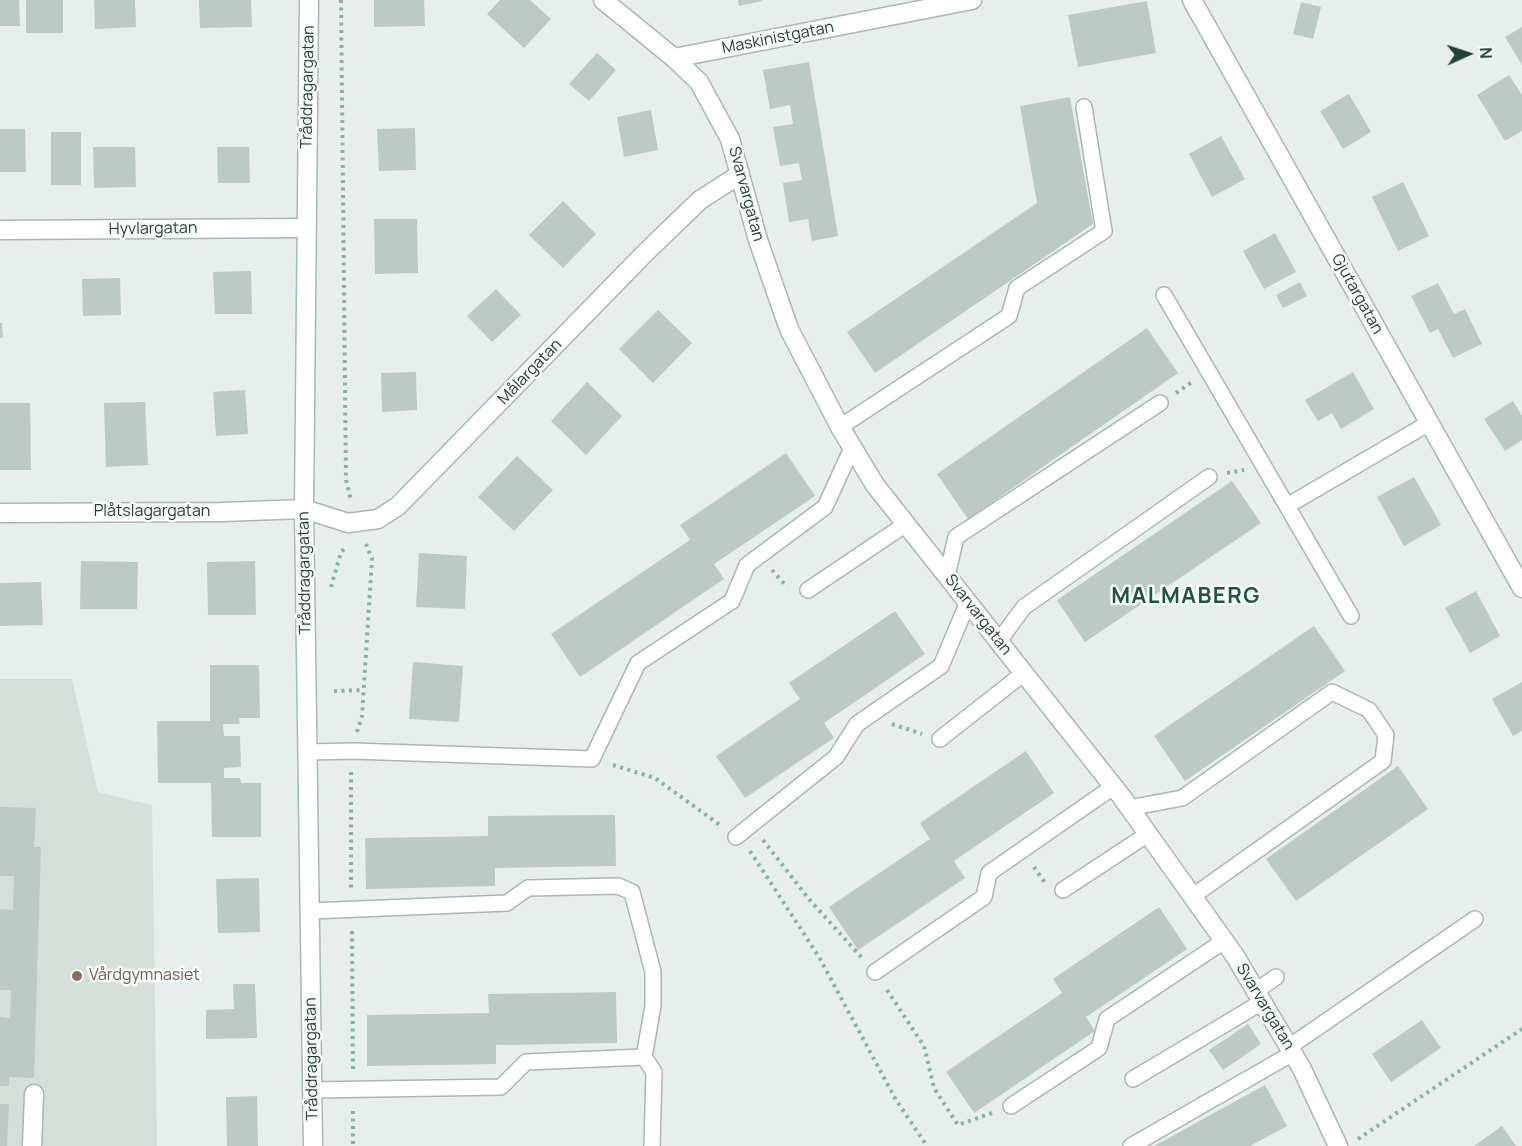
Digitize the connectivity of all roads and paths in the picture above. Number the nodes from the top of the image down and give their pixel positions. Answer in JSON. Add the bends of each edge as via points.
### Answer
{"nodes":[{"id":1,"x":309,"y":0,"type":"edge"},
{"id":2,"x":341,"y":0,"type":"edge"},
{"id":3,"x":603,"y":0,"type":"edge"},
{"id":4,"x":972,"y":0,"type":"edge"},
{"id":5,"x":1192,"y":0,"type":"edge"},
{"id":6,"x":674,"y":58,"type":"junction"},
{"id":7,"x":1084,"y":106,"type":"dead end"},
{"id":8,"x":739,"y":175,"type":"junction"},
{"id":9,"x":305,"y":228,"type":"junction"},
{"id":10,"x":0,"y":230,"type":"edge"},
{"id":11,"x":1164,"y":295,"type":"dead end"},
{"id":12,"x":1209,"y":372,"type":"junction"},
{"id":13,"x":1161,"y":403,"type":"joint"},
{"id":14,"x":1429,"y":423,"type":"junction"},
{"id":15,"x":840,"y":427,"type":"junction"},
{"id":16,"x":852,"y":448,"type":"junction"},
{"id":17,"x":1264,"y":467,"type":"junction"},
{"id":18,"x":1209,"y":477,"type":"joint"},
{"id":19,"x":1287,"y":506,"type":"junction"},
{"id":20,"x":304,"y":509,"type":"junction"},
{"id":21,"x":0,"y":513,"type":"edge"},
{"id":22,"x":906,"y":524,"type":"junction"},
{"id":23,"x":360,"y":529,"type":"junction"},
{"id":24,"x":760,"y":555,"type":"junction"},
{"id":25,"x":947,"y":576,"type":"junction"},
{"id":26,"x":332,"y":587,"type":"dead end"},
{"id":27,"x":1522,"y":588,"type":"edge"},
{"id":28,"x":808,"y":590,"type":"joint"},
{"id":29,"x":968,"y":602,"type":"junction"},
{"id":30,"x":1351,"y":616,"type":"dead end"},
{"id":31,"x":999,"y":641,"type":"junction"},
{"id":32,"x":1023,"y":673,"type":"junction"},
{"id":33,"x":364,"y":690,"type":"junction"},
{"id":34,"x":334,"y":691,"type":"dead end"},
{"id":35,"x":868,"y":717,"type":"junction"},
{"id":36,"x":940,"y":739,"type":"joint"},
{"id":37,"x":353,"y":751,"type":"junction"},
{"id":38,"x":308,"y":752,"type":"junction"},
{"id":39,"x":592,"y":759,"type":"junction"},
{"id":40,"x":1113,"y":787,"type":"junction"},
{"id":41,"x":1129,"y":808,"type":"junction"},
{"id":42,"x":752,"y":825,"type":"junction"},
{"id":43,"x":1148,"y":834,"type":"junction"},
{"id":44,"x":736,"y":837,"type":"junction"},
{"id":45,"x":1022,"y":850,"type":"junction"},
{"id":46,"x":1063,"y":890,"type":"joint"},
{"id":47,"x":1193,"y":897,"type":"junction"},
{"id":48,"x":352,"y":910,"type":"junction"},
{"id":49,"x":310,"y":912,"type":"junction"},
{"id":50,"x":1475,"y":919,"type":"dead end"},
{"id":51,"x":1224,"y":941,"type":"junction"},
{"id":52,"x":875,"y":972,"type":"junction"},
{"id":53,"x":1276,"y":977,"type":"dead end"},
{"id":54,"x":1259,"y":996,"type":"junction"},
{"id":55,"x":1522,"y":1029,"type":"edge"},
{"id":56,"x":1291,"y":1050,"type":"junction"},
{"id":57,"x":644,"y":1057,"type":"junction"},
{"id":58,"x":1133,"y":1079,"type":"dead end"},
{"id":59,"x":313,"y":1089,"type":"junction"},
{"id":60,"x":353,"y":1089,"type":"junction"},
{"id":61,"x":34,"y":1094,"type":"dead end"},
{"id":62,"x":1011,"y":1106,"type":"joint"},
{"id":63,"x":1358,"y":1140,"type":"dead end"},
{"id":64,"x":32,"y":1146,"type":"edge"},
{"id":65,"x":313,"y":1146,"type":"edge"},
{"id":66,"x":353,"y":1146,"type":"edge"},
{"id":67,"x":652,"y":1146,"type":"edge"},
{"id":68,"x":927,"y":1146,"type":"edge"},
{"id":69,"x":1131,"y":1146,"type":"edge"},
{"id":70,"x":1338,"y":1146,"type":"edge"}],
"edges":[{"from":1,"to":9,"type":"street","name":"Tråddragargatan"},
{"from":2,"to":23,"type":"path","via":[[346,480]]},
{"from":3,"to":6,"type":"street"},
{"from":4,"to":6,"type":"street","name":"Maskinistgatan"},
{"from":5,"to":14,"type":"street","name":"Gjutargatan"},
{"from":6,"to":8,"type":"street","name":"Svarvargatan","via":[[699,82],[717,112],[730,139]]},
{"from":7,"to":15,"type":"lane","via":[[1104,231],[1017,288],[1009,316]]},
{"from":8,"to":15,"type":"street","name":"Svarvargatan","via":[[789,329]]},
{"from":8,"to":23,"type":"street","name":"Målargatan","via":[[700,201],[654,245],[398,506]]},
{"from":9,"to":10,"type":"street","name":"Hyvlargatan"},
{"from":9,"to":20,"type":"street","name":"Tråddragargatan"},
{"from":11,"to":12,"type":"lane"},
{"from":12,"to":13,"type":"path"},
{"from":12,"to":17,"type":"lane"},
{"from":13,"to":25,"type":"lane","via":[[956,537]]},
{"from":14,"to":19,"type":"lane"},
{"from":14,"to":27,"type":"street","name":"Gjutargatan"},
{"from":15,"to":16,"type":"street","name":"Svarvargatan"},
{"from":16,"to":22,"type":"street","name":"Svarvargatan"},
{"from":16,"to":24,"type":"lane","via":[[825,507]]},
{"from":17,"to":18,"type":"path"},
{"from":17,"to":19,"type":"lane"},
{"from":18,"to":31,"type":"lane","via":[[1024,607]]},
{"from":19,"to":30,"type":"lane"},
{"from":20,"to":21,"type":"street","name":"Plåtslagargatan"},
{"from":20,"to":23,"type":"street","name":"Målargatan"},
{"from":20,"to":38,"type":"street","name":"Tråddragargatan"},
{"from":22,"to":25,"type":"street","name":"Svarvargatan"},
{"from":22,"to":28,"type":"lane"},
{"from":23,"to":26,"type":"path","via":[[341,552]]},
{"from":23,"to":33,"type":"path","via":[[372,559]]},
{"from":24,"to":28,"type":"path","via":[[788,587]]},
{"from":24,"to":39,"type":"lane","via":[[747,565],[732,601],[638,663]]},
{"from":25,"to":29,"type":"street","name":"Svarvargatan"},
{"from":29,"to":31,"type":"street","name":"Svarvargatan"},
{"from":29,"to":35,"type":"lane","via":[[940,666]]},
{"from":31,"to":32,"type":"street","name":"Svarvargatan"},
{"from":32,"to":36,"type":"lane"},
{"from":32,"to":40,"type":"street","name":"Svarvargatan"},
{"from":33,"to":34,"type":"path"},
{"from":33,"to":37,"type":"path"},
{"from":35,"to":36,"type":"path"},
{"from":35,"to":42,"type":"lane","via":[[857,724],[836,758]]},
{"from":37,"to":38,"type":"lane"},
{"from":37,"to":39,"type":"lane"},
{"from":37,"to":48,"type":"path"},
{"from":38,"to":49,"type":"street","name":"Tråddragargatan"},
{"from":39,"to":44,"type":"path","via":[[656,777]]},
{"from":40,"to":41,"type":"street","name":"Svarvargatan"},
{"from":40,"to":45,"type":"lane"},
{"from":41,"to":43,"type":"street","name":"Svarvargatan"},
{"from":41,"to":47,"type":"lane","via":[[1182,798],[1332,692],[1369,710],[1386,735],[1383,761]]},
{"from":42,"to":44,"type":"lane"},
{"from":42,"to":52,"type":"path","via":[[808,898]]},
{"from":43,"to":46,"type":"lane"},
{"from":43,"to":47,"type":"street","name":"Svarvargatan"},
{"from":44,"to":68,"type":"path","via":[[745,843],[819,957],[896,1100]]},
{"from":45,"to":46,"type":"path","via":[[1045,883]]},
{"from":45,"to":52,"type":"lane","via":[[989,873],[984,897]]},
{"from":47,"to":51,"type":"street","name":"Svarvargatan"},
{"from":48,"to":49,"type":"lane"},
{"from":48,"to":57,"type":"lane","via":[[507,903],[528,888],[618,886],[632,892],[653,972],[653,1006]]},
{"from":48,"to":60,"type":"path"},
{"from":49,"to":59,"type":"street","name":"Tråddragargatan"},
{"from":50,"to":56,"type":"lane"},
{"from":51,"to":54,"type":"street","name":"Svarvargatan"},
{"from":51,"to":62,"type":"lane","via":[[1107,1019],[1099,1048]]},
{"from":52,"to":62,"type":"path","via":[[924,1046],[934,1088],[958,1125]]},
{"from":53,"to":54,"type":"lane"},
{"from":54,"to":56,"type":"street","name":"Svarvargatan"},
{"from":54,"to":58,"type":"lane"},
{"from":55,"to":63,"type":"path"},
{"from":56,"to":69,"type":"lane"},
{"from":56,"to":70,"type":"street","name":"Svarvargatan"},
{"from":57,"to":60,"type":"lane","via":[[526,1062],[501,1086]]},
{"from":57,"to":67,"type":"lane","via":[[654,1072]]},
{"from":59,"to":60,"type":"lane"},
{"from":59,"to":65,"type":"street","name":"Tråddragargatan"},
{"from":60,"to":66,"type":"path"},
{"from":61,"to":64,"type":"street"}]}
